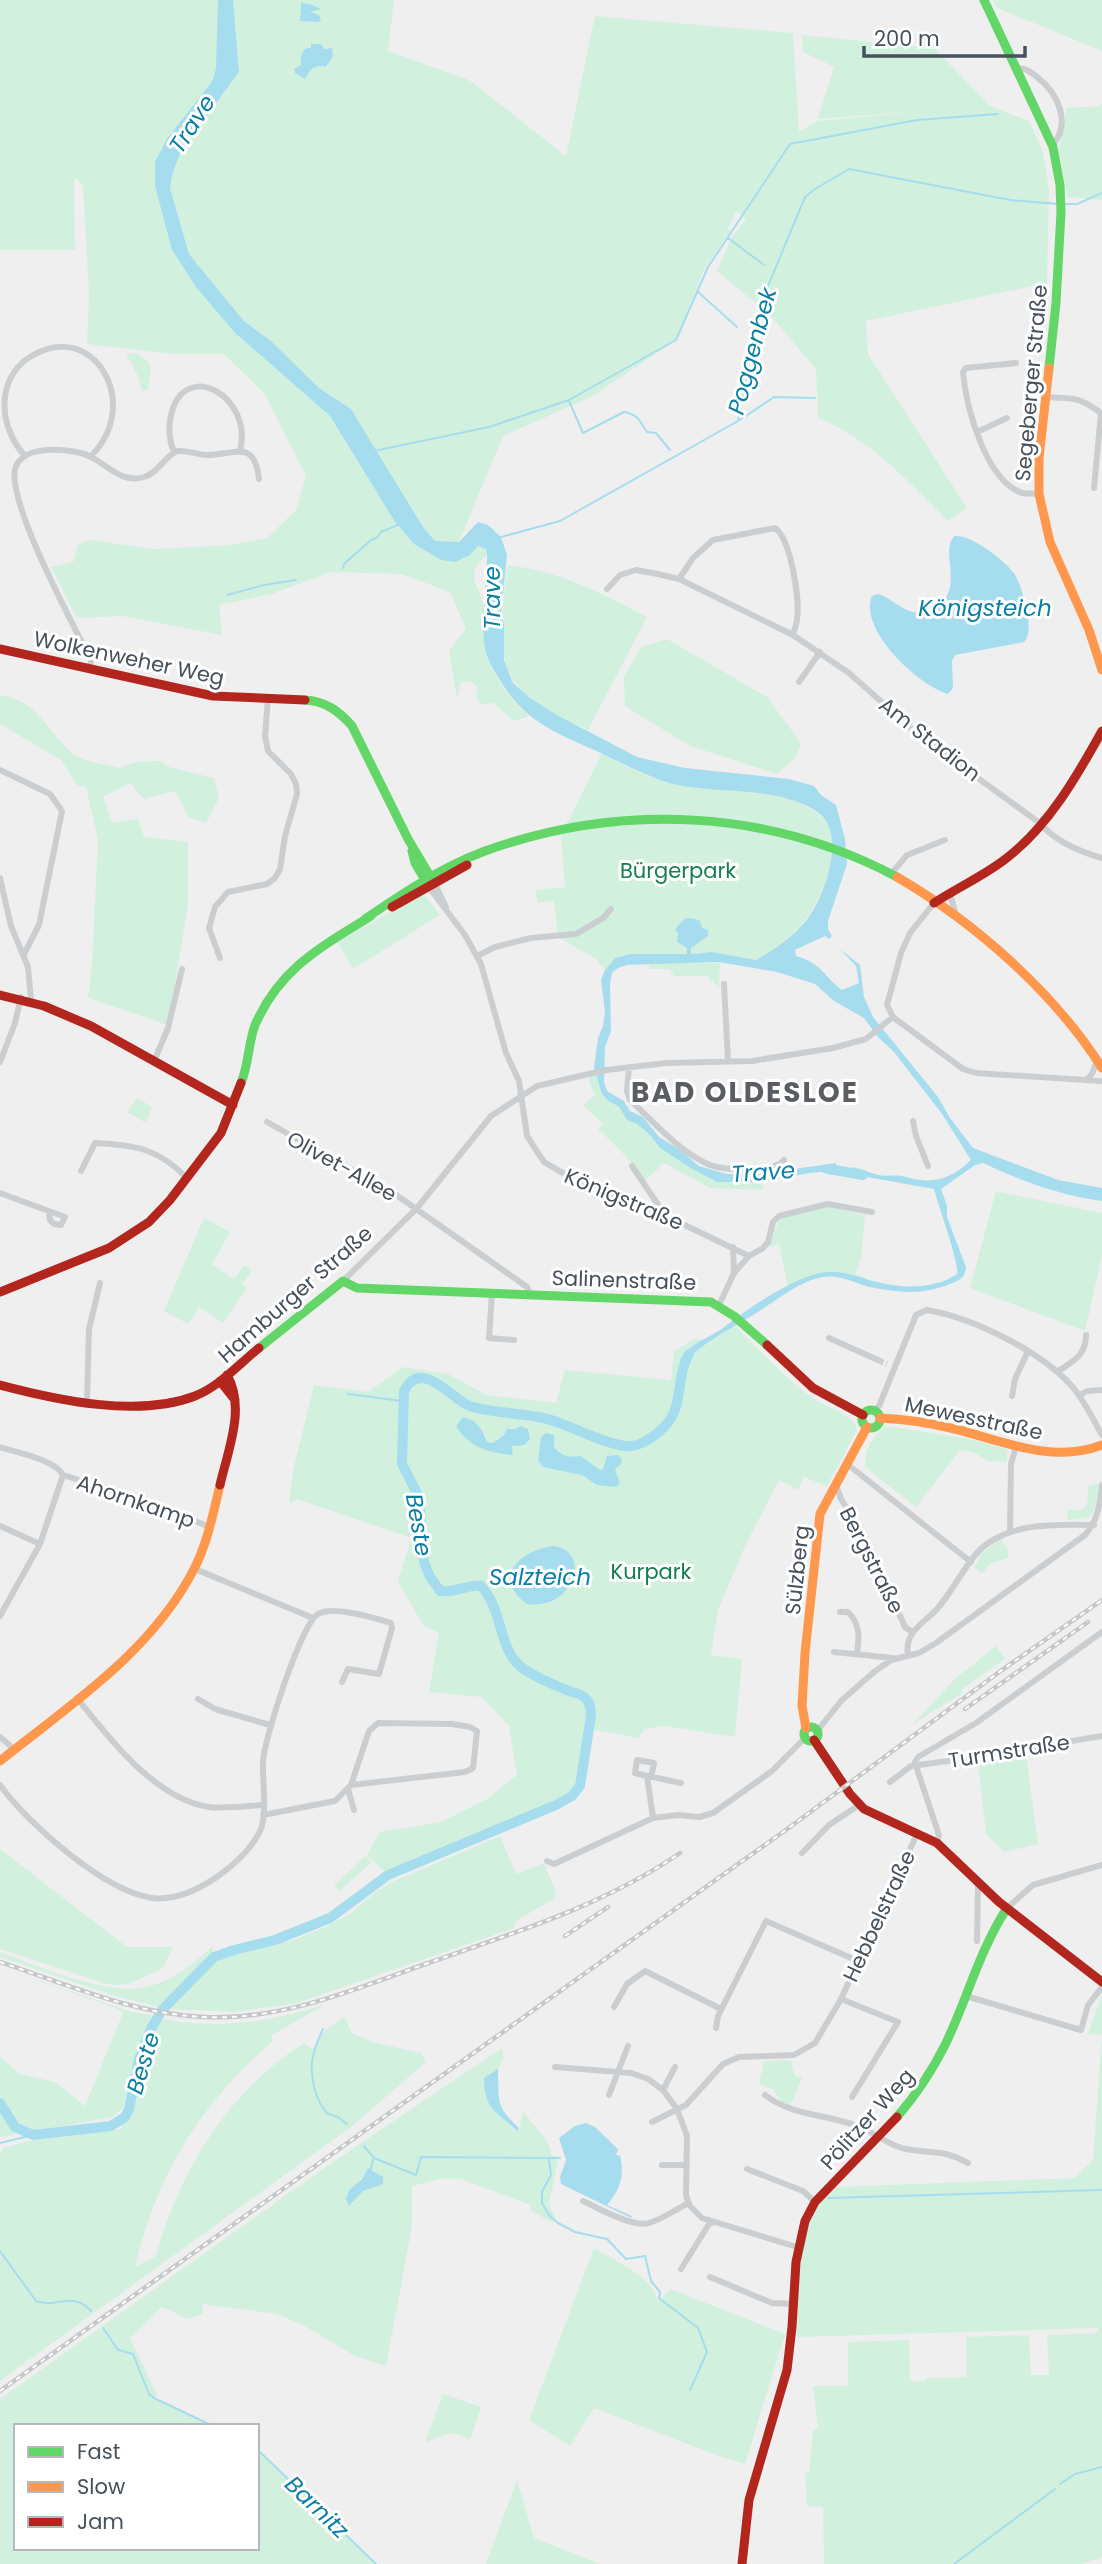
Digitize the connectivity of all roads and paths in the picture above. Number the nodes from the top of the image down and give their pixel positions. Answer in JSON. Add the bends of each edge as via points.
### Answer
{"nodes":[{"id":1,"x":984,"y":0,"type":"edge"},
{"id":2,"x":1017,"y":69,"type":"junction"},
{"id":3,"x":1052,"y":146,"type":"junction"},
{"id":4,"x":1016,"y":363,"type":"dead end"},
{"id":5,"x":1045,"y":397,"type":"junction"},
{"id":6,"x":1102,"y":414,"type":"edge"},
{"id":7,"x":1007,"y":418,"type":"dead end"},
{"id":8,"x":977,"y":432,"type":"junction"},
{"id":9,"x":240,"y":451,"type":"junction"},
{"id":10,"x":174,"y":452,"type":"junction"},
{"id":11,"x":25,"y":456,"type":"junction"},
{"id":12,"x":91,"y":456,"type":"junction"},
{"id":13,"x":259,"y":479,"type":"dead end"},
{"id":14,"x":1094,"y":488,"type":"dead end"},
{"id":15,"x":1039,"y":494,"type":"junction"},
{"id":16,"x":679,"y":579,"type":"junction"},
{"id":17,"x":607,"y":589,"type":"dead end"},
{"id":18,"x":793,"y":635,"type":"junction"},
{"id":19,"x":0,"y":649,"type":"edge"},
{"id":20,"x":820,"y":652,"type":"junction"},
{"id":21,"x":90,"y":668,"type":"junction"},
{"id":22,"x":1102,"y":670,"type":"edge"},
{"id":23,"x":799,"y":682,"type":"dead end"},
{"id":24,"x":268,"y":698,"type":"junction"},
{"id":25,"x":1102,"y":731,"type":"edge"},
{"id":26,"x":0,"y":770,"type":"edge"},
{"id":27,"x":1041,"y":824,"type":"junction"},
{"id":28,"x":945,"y":840,"type":"dead end"},
{"id":29,"x":1102,"y":858,"type":"edge"},
{"id":30,"x":891,"y":874,"type":"junction"},
{"id":31,"x":0,"y":878,"type":"edge"},
{"id":32,"x":429,"y":881,"type":"junction"},
{"id":33,"x":953,"y":890,"type":"junction"},
{"id":34,"x":934,"y":903,"type":"junction"},
{"id":35,"x":611,"y":909,"type":"dead end"},
{"id":36,"x":958,"y":920,"type":"junction"},
{"id":37,"x":18,"y":939,"type":"junction"},
{"id":38,"x":32,"y":940,"type":"junction"},
{"id":39,"x":24,"y":954,"type":"junction"},
{"id":40,"x":477,"y":956,"type":"junction"},
{"id":41,"x":220,"y":958,"type":"dead end"},
{"id":42,"x":183,"y":969,"type":"dead end"},
{"id":43,"x":724,"y":984,"type":"dead end"},
{"id":44,"x":0,"y":995,"type":"edge"},
{"id":45,"x":21,"y":997,"type":"junction"},
{"id":46,"x":31,"y":1000,"type":"junction"},
{"id":47,"x":893,"y":1017,"type":"junction"},
{"id":48,"x":155,"y":1059,"type":"junction"},
{"id":49,"x":727,"y":1061,"type":"junction"},
{"id":50,"x":0,"y":1062,"type":"edge"},
{"id":51,"x":1101,"y":1064,"type":"edge"},
{"id":52,"x":629,"y":1067,"type":"junction"},
{"id":53,"x":1086,"y":1080,"type":"junction"},
{"id":54,"x":1102,"y":1081,"type":"edge"},
{"id":55,"x":522,"y":1093,"type":"junction"},
{"id":56,"x":232,"y":1101,"type":"junction"},
{"id":57,"x":914,"y":1121,"type":"dead end"},
{"id":58,"x":267,"y":1122,"type":"dead end"},
{"id":59,"x":784,"y":1160,"type":"dead end"},
{"id":60,"x":632,"y":1166,"type":"dead end"},
{"id":61,"x":928,"y":1166,"type":"dead end"},
{"id":62,"x":81,"y":1171,"type":"dead end"},
{"id":63,"x":187,"y":1178,"type":"junction"},
{"id":64,"x":0,"y":1193,"type":"edge"},
{"id":65,"x":417,"y":1208,"type":"junction"},
{"id":66,"x":49,"y":1211,"type":"dead end"},
{"id":67,"x":869,"y":1212,"type":"dead end"},
{"id":68,"x":666,"y":1216,"type":"junction"},
{"id":69,"x":733,"y":1247,"type":"junction"},
{"id":70,"x":749,"y":1256,"type":"junction"},
{"id":71,"x":734,"y":1272,"type":"junction"},
{"id":72,"x":343,"y":1281,"type":"junction"},
{"id":73,"x":100,"y":1283,"type":"dead end"},
{"id":74,"x":0,"y":1292,"type":"edge"},
{"id":75,"x":492,"y":1293,"type":"junction"},
{"id":76,"x":530,"y":1294,"type":"junction"},
{"id":77,"x":719,"y":1305,"type":"junction"},
{"id":78,"x":1086,"y":1335,"type":"dead end"},
{"id":79,"x":829,"y":1338,"type":"dead end"},
{"id":80,"x":514,"y":1340,"type":"dead end"},
{"id":81,"x":1028,"y":1351,"type":"junction"},
{"id":82,"x":878,"y":1360,"type":"tunnel mouth"},
{"id":83,"x":1057,"y":1372,"type":"junction"},
{"id":84,"x":224,"y":1378,"type":"junction"},
{"id":85,"x":0,"y":1385,"type":"edge"},
{"id":86,"x":1102,"y":1390,"type":"edge"},
{"id":87,"x":1080,"y":1395,"type":"junction"},
{"id":88,"x":1012,"y":1396,"type":"dead end"},
{"id":89,"x":87,"y":1401,"type":"junction"},
{"id":90,"x":877,"y":1414,"type":"junction"},
{"id":91,"x":863,"y":1415,"type":"junction"},
{"id":92,"x":867,"y":1427,"type":"junction"},
{"id":93,"x":1102,"y":1435,"type":"edge"},
{"id":94,"x":1102,"y":1445,"type":"edge"},
{"id":95,"x":0,"y":1447,"type":"edge"},
{"id":96,"x":1016,"y":1447,"type":"junction"},
{"id":97,"x":847,"y":1464,"type":"junction"},
{"id":98,"x":63,"y":1475,"type":"junction"},
{"id":99,"x":836,"y":1485,"type":"junction"},
{"id":100,"x":1102,"y":1485,"type":"edge"},
{"id":101,"x":1094,"y":1525,"type":"junction"},
{"id":102,"x":0,"y":1526,"type":"edge"},
{"id":103,"x":210,"y":1527,"type":"junction"},
{"id":104,"x":1010,"y":1531,"type":"junction"},
{"id":105,"x":40,"y":1544,"type":"junction"},
{"id":106,"x":971,"y":1562,"type":"junction"},
{"id":107,"x":195,"y":1569,"type":"junction"},
{"id":108,"x":840,"y":1612,"type":"dead end"},
{"id":109,"x":0,"y":1616,"type":"edge"},
{"id":110,"x":313,"y":1618,"type":"junction"},
{"id":111,"x":912,"y":1632,"type":"junction"},
{"id":112,"x":1102,"y":1632,"type":"edge"},
{"id":113,"x":834,"y":1652,"type":"dead end"},
{"id":114,"x":857,"y":1654,"type":"junction"},
{"id":115,"x":908,"y":1655,"type":"junction"},
{"id":116,"x":895,"y":1658,"type":"junction"},
{"id":117,"x":342,"y":1682,"type":"dead end"},
{"id":118,"x":77,"y":1698,"type":"junction"},
{"id":119,"x":198,"y":1699,"type":"dead end"},
{"id":120,"x":270,"y":1725,"type":"junction"},
{"id":121,"x":818,"y":1730,"type":"joint"},
{"id":122,"x":808,"y":1736,"type":"junction"},
{"id":123,"x":1102,"y":1736,"type":"edge"},
{"id":124,"x":0,"y":1737,"type":"edge"},
{"id":125,"x":15,"y":1749,"type":"junction"},
{"id":126,"x":0,"y":1761,"type":"edge"},
{"id":127,"x":916,"y":1766,"type":"junction"},
{"id":128,"x":890,"y":1782,"type":"dead end"},
{"id":129,"x":681,"y":1783,"type":"dead end"},
{"id":130,"x":0,"y":1785,"type":"edge"},
{"id":131,"x":349,"y":1787,"type":"junction"},
{"id":132,"x":263,"y":1805,"type":"junction"},
{"id":133,"x":859,"y":1805,"type":"junction"},
{"id":134,"x":354,"y":1810,"type":"dead end"},
{"id":135,"x":263,"y":1815,"type":"junction"},
{"id":136,"x":653,"y":1818,"type":"junction"},
{"id":137,"x":917,"y":1834,"type":"junction"},
{"id":138,"x":937,"y":1843,"type":"junction"},
{"id":139,"x":802,"y":1853,"type":"dead end"},
{"id":140,"x":547,"y":1861,"type":"dead end"},
{"id":141,"x":1102,"y":1865,"type":"edge"},
{"id":142,"x":978,"y":1884,"type":"junction"},
{"id":143,"x":1007,"y":1908,"type":"junction"},
{"id":144,"x":977,"y":1941,"type":"dead end"},
{"id":145,"x":858,"y":1961,"type":"junction"},
{"id":146,"x":1102,"y":1982,"type":"edge"},
{"id":147,"x":1102,"y":1987,"type":"edge"},
{"id":148,"x":966,"y":1996,"type":"junction"},
{"id":149,"x":841,"y":1999,"type":"junction"},
{"id":150,"x":614,"y":2007,"type":"dead end"},
{"id":151,"x":721,"y":2009,"type":"junction"},
{"id":152,"x":716,"y":2028,"type":"dead end"},
{"id":153,"x":628,"y":2046,"type":"dead end"},
{"id":154,"x":555,"y":2067,"type":"dead end"},
{"id":155,"x":675,"y":2067,"type":"dead end"},
{"id":156,"x":617,"y":2072,"type":"junction"},
{"id":157,"x":663,"y":2090,"type":"junction"},
{"id":158,"x":609,"y":2095,"type":"dead end"},
{"id":159,"x":765,"y":2095,"type":"dead end"},
{"id":160,"x":852,"y":2097,"type":"dead end"},
{"id":161,"x":677,"y":2109,"type":"junction"},
{"id":162,"x":652,"y":2122,"type":"dead end"},
{"id":163,"x":877,"y":2137,"type":"junction"},
{"id":164,"x":968,"y":2163,"type":"dead end"},
{"id":165,"x":662,"y":2165,"type":"dead end"},
{"id":166,"x":687,"y":2165,"type":"junction"},
{"id":167,"x":747,"y":2169,"type":"dead end"},
{"id":168,"x":583,"y":2201,"type":"dead end"},
{"id":169,"x":815,"y":2202,"type":"junction"},
{"id":170,"x":689,"y":2203,"type":"junction"},
{"id":171,"x":714,"y":2222,"type":"junction"},
{"id":172,"x":797,"y":2247,"type":"junction"},
{"id":173,"x":681,"y":2269,"type":"dead end"},
{"id":174,"x":710,"y":2277,"type":"dead end"},
{"id":175,"x":794,"y":2304,"type":"junction"},
{"id":176,"x":741,"y":2564,"type":"edge"}],
"edges":[{"from":1,"to":2,"type":"main road","name":"Segeberger Straße"},
{"from":2,"to":3,"type":"main road","name":"Segeberger Straße"},
{"from":2,"to":3,"type":"street","via":[[1046,84],[1062,110],[1060,133]]},
{"from":3,"to":5,"type":"main road","name":"Segeberger Straße","via":[[1061,212]]},
{"from":4,"to":8,"type":"street","via":[[962,372]]},
{"from":5,"to":6,"type":"street","via":[[1071,396]]},
{"from":5,"to":15,"type":"main road","name":"Segeberger Straße"},
{"from":6,"to":14,"type":"street"},
{"from":7,"to":8,"type":"street"},
{"from":8,"to":15,"type":"street","via":[[996,470],[1010,485],[1023,493]]},
{"from":9,"to":10,"type":"street"},
{"from":9,"to":10,"type":"street","via":[[243,435],[236,410],[217,391],[197,387],[184,391],[173,407],[169,429]]},
{"from":9,"to":13,"type":"street","via":[[255,460]]},
{"from":10,"to":12,"type":"street","via":[[150,475],[137,478],[121,476]]},
{"from":11,"to":12,"type":"street","via":[[49,451]]},
{"from":11,"to":12,"type":"street","via":[[7,423],[8,386],[27,359],[59,348],[92,358],[111,384],[112,420]]},
{"from":11,"to":21,"type":"street","via":[[15,472],[17,495],[47,571],[91,660]]},
{"from":15,"to":22,"type":"main road","name":"Segeberger Straße","via":[[1050,542]]},
{"from":16,"to":17,"type":"street","name":"Am Stadion","via":[[636,570],[620,575]]},
{"from":16,"to":18,"type":"street","name":"Am Stadion"},
{"from":16,"to":18,"type":"street","via":[[713,540],[775,528],[789,554],[794,583],[798,618]]},
{"from":18,"to":20,"type":"street","name":"Am Stadion"},
{"from":19,"to":21,"type":"main road","name":"Wolkenweher Weg"},
{"from":20,"to":23,"type":"street"},
{"from":20,"to":27,"type":"street","name":"Am Stadion","via":[[920,736]]},
{"from":21,"to":24,"type":"main road","name":"Wolkenweher Weg","via":[[213,696]]},
{"from":24,"to":32,"type":"main road","name":"Wolkenweher Weg","via":[[317,701],[334,708],[352,726]]},
{"from":24,"to":41,"type":"street","via":[[268,751],[291,774],[297,794],[281,869],[275,878],[228,892],[215,907],[209,928]]},
{"from":25,"to":27,"type":"main road"},
{"from":26,"to":38,"type":"street","via":[[50,794],[62,811],[47,893]]},
{"from":27,"to":29,"type":"street","name":"Am Stadion","via":[[1048,833]]},
{"from":27,"to":33,"type":"main road","via":[[1006,859]]},
{"from":28,"to":30,"type":"street","via":[[907,855]]},
{"from":30,"to":32,"type":"main road","via":[[775,830],[699,818],[644,818],[581,825]]},
{"from":30,"to":34,"type":"main road"},
{"from":31,"to":37,"type":"street"},
{"from":32,"to":40,"type":"street","name":"Königstraße"},
{"from":32,"to":56,"type":"main road","via":[[389,900],[285,976],[256,1024],[246,1071]]},
{"from":33,"to":34,"type":"main road"},
{"from":33,"to":36,"type":"street"},
{"from":34,"to":36,"type":"main road"},
{"from":34,"to":47,"type":"street","via":[[910,933],[901,953],[887,1005]]},
{"from":35,"to":40,"type":"street","via":[[576,934],[531,938]]},
{"from":36,"to":51,"type":"main road","via":[[1015,966]]},
{"from":37,"to":38,"type":"street"},
{"from":37,"to":39,"type":"street"},
{"from":38,"to":39,"type":"street"},
{"from":39,"to":46,"type":"street"},
{"from":40,"to":55,"type":"street","name":"Königstraße"},
{"from":42,"to":48,"type":"street"},
{"from":43,"to":49,"type":"street"},
{"from":44,"to":45,"type":"main road"},
{"from":45,"to":46,"type":"main road"},
{"from":45,"to":50,"type":"street"},
{"from":46,"to":48,"type":"main road"},
{"from":47,"to":49,"type":"street","name":"Hamburger Straße","via":[[861,1042],[776,1058]]},
{"from":47,"to":53,"type":"street","via":[[963,1069]]},
{"from":48,"to":56,"type":"main road"},
{"from":49,"to":52,"type":"street","name":"Hamburger Straße"},
{"from":51,"to":53,"type":"street"},
{"from":52,"to":55,"type":"street","name":"Hamburger Straße","via":[[591,1072]]},
{"from":52,"to":59,"type":"street","via":[[630,1100],[692,1154],[729,1169],[764,1168]]},
{"from":53,"to":54,"type":"street"},
{"from":55,"to":65,"type":"street","name":"Hamburger Straße","via":[[485,1121]]},
{"from":55,"to":68,"type":"street","name":"Königstraße","via":[[527,1136],[544,1161],[608,1194]]},
{"from":56,"to":63,"type":"main road","via":[[221,1133]]},
{"from":57,"to":61,"type":"street"},
{"from":58,"to":65,"type":"street","name":"Olivet-Allee"},
{"from":60,"to":68,"type":"street"},
{"from":62,"to":63,"type":"street","via":[[95,1143],[126,1145],[143,1147]]},
{"from":63,"to":74,"type":"main road","via":[[132,1236]]},
{"from":64,"to":66,"type":"street"},
{"from":65,"to":72,"type":"street","name":"Hamburger Straße"},
{"from":65,"to":76,"type":"street","name":"Olivet-Allee","via":[[527,1287]]},
{"from":67,"to":70,"type":"street","via":[[828,1204],[783,1214],[775,1218],[766,1245]]},
{"from":68,"to":69,"type":"street","name":"Königstraße"},
{"from":69,"to":70,"type":"street","name":"Königstraße"},
{"from":69,"to":71,"type":"street"},
{"from":70,"to":71,"type":"street"},
{"from":71,"to":77,"type":"street","name":"Salinenstraße"},
{"from":72,"to":75,"type":"main road","name":"Salinenstraße","via":[[357,1288]]},
{"from":72,"to":84,"type":"main road","name":"Hamburger Straße"},
{"from":73,"to":89,"type":"street","via":[[89,1329]]},
{"from":75,"to":76,"type":"main road","name":"Salinenstraße"},
{"from":75,"to":80,"type":"street","via":[[489,1338]]},
{"from":76,"to":77,"type":"main road","name":"Salinenstraße"},
{"from":77,"to":91,"type":"main road","via":[[808,1385]]},
{"from":78,"to":83,"type":"street","via":[[1081,1356]]},
{"from":79,"to":82,"type":"street"},
{"from":81,"to":83,"type":"street"},
{"from":81,"to":88,"type":"street"},
{"from":81,"to":90,"type":"street","via":[[927,1310],[916,1315],[890,1365]]},
{"from":83,"to":87,"type":"street"},
{"from":84,"to":89,"type":"main road","name":"Hamburger Straße","via":[[174,1403]]},
{"from":84,"to":103,"type":"main road","via":[[235,1400],[233,1427]]},
{"from":85,"to":89,"type":"main road","name":"Hamburger Straße"},
{"from":86,"to":87,"type":"street"},
{"from":87,"to":93,"type":"street"},
{"from":90,"to":91,"type":"main road","via":[[869,1410]]},
{"from":90,"to":92,"type":"main road","via":[[875,1427]]},
{"from":90,"to":96,"type":"main road","name":"Mewesstraße"},
{"from":91,"to":92,"type":"main road"},
{"from":92,"to":97,"type":"main road","name":"Sülzberg"},
{"from":94,"to":96,"type":"main road","name":"Mewesstraße","via":[[1071,1452]]},
{"from":95,"to":98,"type":"street","name":"Ahornkamp","via":[[22,1452],[58,1468]]},
{"from":96,"to":104,"type":"street"},
{"from":97,"to":99,"type":"main road","name":"Sülzberg"},
{"from":97,"to":106,"type":"street"},
{"from":98,"to":103,"type":"street","name":"Ahornkamp"},
{"from":98,"to":105,"type":"street"},
{"from":99,"to":111,"type":"street","name":"Bergstraße","via":[[870,1546],[905,1627]]},
{"from":99,"to":122,"type":"main road","name":"Sülzberg","via":[[820,1514],[816,1535],[802,1706]]},
{"from":100,"to":101,"type":"street"},
{"from":101,"to":104,"type":"street"},
{"from":101,"to":115,"type":"street","via":[[936,1643]]},
{"from":102,"to":105,"type":"street"},
{"from":103,"to":107,"type":"main road"},
{"from":104,"to":106,"type":"street","via":[[987,1544]]},
{"from":105,"to":109,"type":"street"},
{"from":106,"to":111,"type":"street","via":[[937,1609]]},
{"from":107,"to":110,"type":"street"},
{"from":107,"to":118,"type":"main road","via":[[156,1629]]},
{"from":108,"to":114,"type":"street","via":[[855,1618]]},
{"from":110,"to":117,"type":"street","via":[[320,1612],[349,1613],[393,1625],[379,1674],[348,1669]]},
{"from":110,"to":120,"type":"street"},
{"from":111,"to":115,"type":"street"},
{"from":112,"to":127,"type":"street","via":[[976,1723],[927,1750]]},
{"from":113,"to":114,"type":"street"},
{"from":114,"to":116,"type":"street"},
{"from":115,"to":116,"type":"street"},
{"from":116,"to":121,"type":"street","via":[[850,1693]]},
{"from":118,"to":125,"type":"main road"},
{"from":118,"to":132,"type":"street","via":[[122,1751],[164,1788],[210,1807]]},
{"from":119,"to":120,"type":"street","via":[[215,1709]]},
{"from":120,"to":132,"type":"street","via":[[263,1761]]},
{"from":121,"to":122,"type":"main road","via":[[818,1735]]},
{"from":122,"to":133,"type":"main road","name":"Sülzberg"},
{"from":122,"to":136,"type":"street","via":[[772,1771],[713,1813]]},
{"from":123,"to":127,"type":"street","name":"Turmstraße"},
{"from":124,"to":125,"type":"street"},
{"from":125,"to":126,"type":"main road"},
{"from":127,"to":128,"type":"street","name":"Turmstraße"},
{"from":127,"to":138,"type":"street","name":"Turmstraße","via":[[939,1835]]},
{"from":129,"to":136,"type":"street","via":[[649,1776]]},
{"from":130,"to":135,"type":"street","via":[[23,1814],[65,1850],[123,1888],[153,1898],[189,1892],[224,1871],[258,1836]]},
{"from":131,"to":131,"type":"street","via":[[465,1772],[473,1768],[477,1731],[452,1724],[379,1723],[369,1731]]},
{"from":131,"to":134,"type":"street"},
{"from":131,"to":135,"type":"street","via":[[335,1801]]},
{"from":132,"to":135,"type":"street"},
{"from":133,"to":137,"type":"main road"},
{"from":133,"to":139,"type":"street"},
{"from":136,"to":140,"type":"street","via":[[554,1864]]},
{"from":137,"to":138,"type":"main road"},
{"from":137,"to":145,"type":"street","name":"Hebbelstraße"},
{"from":138,"to":142,"type":"main road"},
{"from":141,"to":143,"type":"street","via":[[1033,1885]]},
{"from":142,"to":143,"type":"main road"},
{"from":142,"to":144,"type":"street"},
{"from":143,"to":146,"type":"main road"},
{"from":143,"to":148,"type":"main road","name":"Pölitzer Weg","via":[[985,1943]]},
{"from":145,"to":149,"type":"street","name":"Hebbelstraße"},
{"from":145,"to":151,"type":"street","via":[[766,1921]]},
{"from":147,"to":148,"type":"street","via":[[1088,2005],[1081,2030]]},
{"from":148,"to":163,"type":"main road","name":"Pölitzer Weg","via":[[925,2082]]},
{"from":149,"to":160,"type":"street","name":"Hebbelstraße","via":[[898,2022]]},
{"from":149,"to":161,"type":"street","name":"Hebbelstraße","via":[[809,2049],[794,2055],[739,2057],[723,2064],[700,2092]]},
{"from":150,"to":151,"type":"street","via":[[627,1984],[645,1971]]},
{"from":151,"to":152,"type":"street"},
{"from":153,"to":156,"type":"street"},
{"from":154,"to":156,"type":"street"},
{"from":155,"to":157,"type":"street"},
{"from":156,"to":157,"type":"street","via":[[648,2079]]},
{"from":156,"to":158,"type":"street"},
{"from":157,"to":161,"type":"street"},
{"from":159,"to":163,"type":"street","via":[[775,2103],[861,2127]]},
{"from":161,"to":162,"type":"street","name":"Hebbelstraße"},
{"from":161,"to":166,"type":"street","via":[[687,2136]]},
{"from":163,"to":164,"type":"street","via":[[904,2149],[950,2154]]},
{"from":163,"to":169,"type":"main road","name":"Pölitzer Weg"},
{"from":165,"to":166,"type":"street"},
{"from":166,"to":170,"type":"street"},
{"from":167,"to":169,"type":"street","via":[[803,2191]]},
{"from":168,"to":170,"type":"street","via":[[641,2224]]},
{"from":169,"to":172,"type":"main road","name":"Pölitzer Weg","via":[[805,2217]]},
{"from":170,"to":171,"type":"street","via":[[702,2218]]},
{"from":171,"to":172,"type":"street"},
{"from":171,"to":173,"type":"street"},
{"from":172,"to":175,"type":"main road","name":"Pölitzer Weg"},
{"from":174,"to":175,"type":"street","via":[[772,2303]]},
{"from":175,"to":176,"type":"main road","name":"Pölitzer Weg","via":[[787,2371],[749,2501]]}]}
